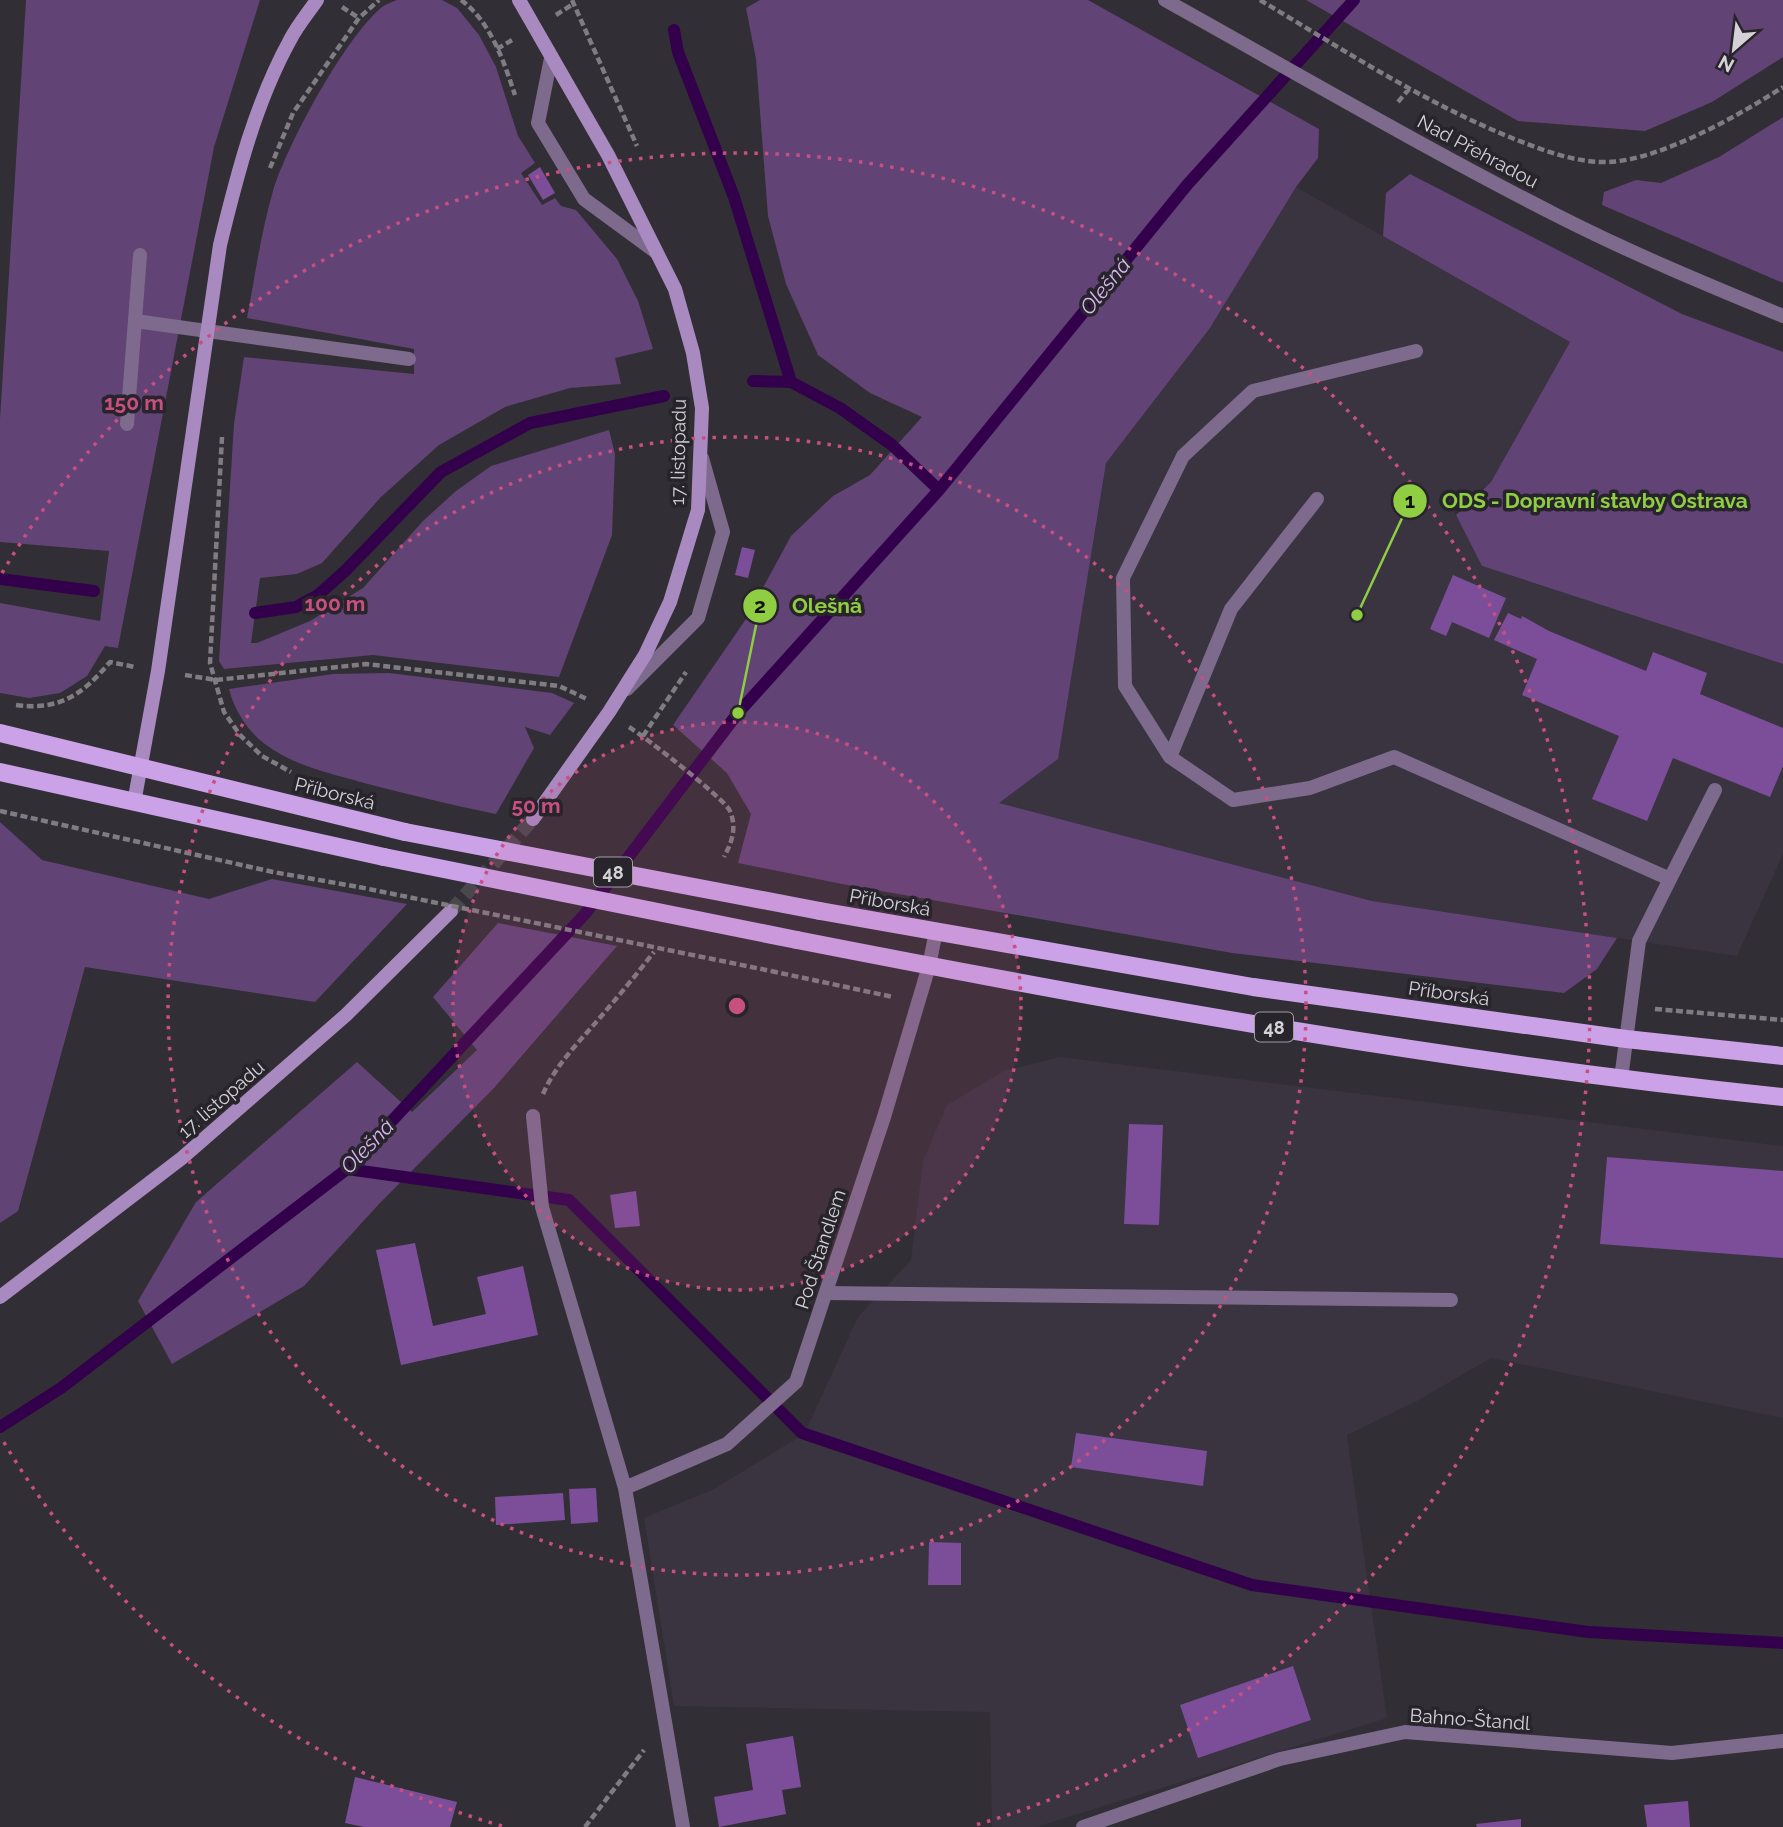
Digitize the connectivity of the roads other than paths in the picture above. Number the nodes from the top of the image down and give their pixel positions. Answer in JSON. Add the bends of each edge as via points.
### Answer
{"nodes":[{"id":1,"x":317,"y":0,"type":"edge"},
{"id":2,"x":519,"y":0,"type":"edge"},
{"id":3,"x":1165,"y":0,"type":"edge"},
{"id":4,"x":551,"y":58,"type":"junction"},
{"id":5,"x":656,"y":252,"type":"junction"},
{"id":6,"x":140,"y":255,"type":"dead end"},
{"id":7,"x":1783,"y":316,"type":"edge"},
{"id":8,"x":135,"y":321,"type":"junction"},
{"id":9,"x":207,"y":332,"type":"junction"},
{"id":10,"x":1416,"y":351,"type":"dead end"},
{"id":11,"x":410,"y":359,"type":"dead end"},
{"id":12,"x":127,"y":424,"type":"dead end"},
{"id":13,"x":702,"y":456,"type":"junction"},
{"id":14,"x":1317,"y":499,"type":"dead end"},
{"id":15,"x":618,"y":697,"type":"junction"},
{"id":16,"x":0,"y":733,"type":"edge"},
{"id":17,"x":1170,"y":757,"type":"junction"},
{"id":18,"x":142,"y":768,"type":"junction"},
{"id":19,"x":0,"y":772,"type":"edge"},
{"id":20,"x":1715,"y":790,"type":"dead end"},
{"id":21,"x":134,"y":803,"type":"junction"},
{"id":22,"x":533,"y":819,"type":"tunnel mouth"},
{"id":23,"x":1670,"y":879,"type":"junction"},
{"id":24,"x":451,"y":911,"type":"tunnel mouth"},
{"id":25,"x":936,"y":932,"type":"junction"},
{"id":26,"x":929,"y":965,"type":"junction"},
{"id":27,"x":1626,"y":1040,"type":"junction"},
{"id":28,"x":1783,"y":1056,"type":"edge"},
{"id":29,"x":1621,"y":1079,"type":"junction"},
{"id":30,"x":1783,"y":1097,"type":"edge"},
{"id":31,"x":533,"y":1116,"type":"road end"},
{"id":32,"x":826,"y":1293,"type":"junction"},
{"id":33,"x":0,"y":1297,"type":"edge"},
{"id":34,"x":1451,"y":1300,"type":"dead end"},
{"id":35,"x":625,"y":1488,"type":"junction"},
{"id":36,"x":1783,"y":1741,"type":"edge"},
{"id":37,"x":683,"y":1827,"type":"edge"},
{"id":38,"x":1083,"y":1827,"type":"edge"}],
"edges":[{"from":1,"to":9,"type":"main road","via":[[290,38],[253,126],[220,245]]},
{"from":2,"to":4,"type":"main road","name":"17. listopadu"},
{"from":3,"to":7,"type":"street","name":"Nad Přehradou","via":[[1560,217]]},
{"from":4,"to":5,"type":"main road","name":"17. listopadu","via":[[608,155]]},
{"from":4,"to":5,"type":"street","via":[[538,123],[584,200]]},
{"from":5,"to":13,"type":"main road","name":"17. listopadu","via":[[674,289],[693,353],[702,408]]},
{"from":6,"to":8,"type":"street"},
{"from":8,"to":9,"type":"street"},
{"from":8,"to":12,"type":"street"},
{"from":9,"to":11,"type":"street"},
{"from":9,"to":18,"type":"main road"},
{"from":10,"to":17,"type":"street","via":[[1253,391],[1183,456],[1123,578],[1125,687]]},
{"from":13,"to":15,"type":"main road","name":"17. listopadu","via":[[698,510],[670,601],[645,655]]},
{"from":13,"to":15,"type":"street","via":[[723,532],[698,618]]},
{"from":14,"to":17,"type":"street","via":[[1231,609]]},
{"from":15,"to":22,"type":"main road","name":"17. listopadu"},
{"from":16,"to":18,"type":"main road","name":"Příborská","number":"48"},
{"from":17,"to":23,"type":"street","via":[[1233,800],[1310,788],[1394,757]]},
{"from":18,"to":21,"type":"main road"},
{"from":18,"to":25,"type":"main road","name":"Příborská","number":"48","bridge":true,"via":[[405,832]]},
{"from":19,"to":21,"type":"main road","number":"48"},
{"from":20,"to":23,"type":"street"},
{"from":21,"to":26,"type":"main road","number":"48","bridge":true},
{"from":23,"to":27,"type":"street","via":[[1639,941]]},
{"from":24,"to":33,"type":"main road","name":"17. listopadu","via":[[346,1015],[182,1158]]},
{"from":25,"to":26,"type":"street","name":"Pod Štandlem"},
{"from":25,"to":27,"type":"main road","name":"Příborská","number":"48","via":[[1254,987]]},
{"from":26,"to":29,"type":"main road","number":"48","via":[[1248,1023]]},
{"from":26,"to":32,"type":"street","name":"Pod Štandlem"},
{"from":27,"to":28,"type":"main road","name":"Příborská","number":"48"},
{"from":27,"to":29,"type":"street"},
{"from":29,"to":30,"type":"main road","number":"48"},
{"from":31,"to":35,"type":"street","via":[[542,1207]]},
{"from":32,"to":34,"type":"street"},
{"from":32,"to":35,"type":"street","name":"Pod Štandlem","via":[[796,1382],[727,1444]]},
{"from":35,"to":37,"type":"street"},
{"from":36,"to":38,"type":"street","name":"Bahno-Štandl","via":[[1672,1753],[1405,1732],[1280,1759]]}]}
